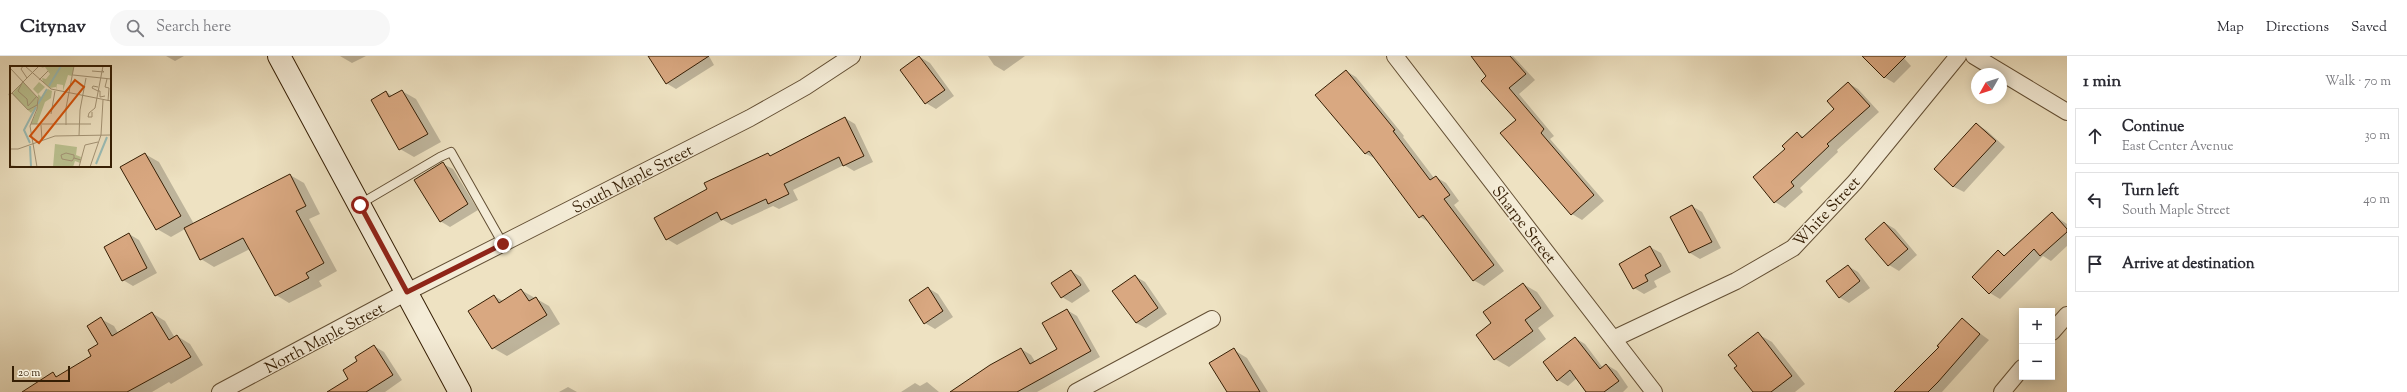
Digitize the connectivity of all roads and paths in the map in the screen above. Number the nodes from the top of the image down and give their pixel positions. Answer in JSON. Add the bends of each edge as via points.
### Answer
{"nodes":[{"id":1,"x":280,"y":56,"type":"edge"},
{"id":2,"x":852,"y":56,"type":"edge"},
{"id":3,"x":1395,"y":56,"type":"edge"},
{"id":4,"x":1958,"y":56,"type":"edge"},
{"id":5,"x":1974,"y":56,"type":"edge"},
{"id":6,"x":2067,"y":112,"type":"edge"},
{"id":7,"x":360,"y":205,"type":"junction"},
{"id":8,"x":503,"y":244,"type":"junction"},
{"id":9,"x":407,"y":292,"type":"junction"},
{"id":10,"x":2067,"y":315,"type":"edge"},
{"id":11,"x":1212,"y":319,"type":"dead end"},
{"id":12,"x":2055,"y":329,"type":"edge"},
{"id":13,"x":1613,"y":339,"type":"junction"},
{"id":14,"x":2019,"y":372,"type":"edge"},
{"id":15,"x":220,"y":392,"type":"edge"},
{"id":16,"x":460,"y":392,"type":"edge"},
{"id":17,"x":1076,"y":392,"type":"edge"},
{"id":18,"x":1654,"y":392,"type":"edge"},
{"id":19,"x":2002,"y":392,"type":"edge"}],
"edges":[{"from":1,"to":7,"type":"street"},
{"from":2,"to":8,"type":"street","name":"South Maple Street","via":[[806,87],[750,118]]},
{"from":3,"to":13,"type":"street","name":"Sharpe Street"},
{"from":4,"to":13,"type":"street","name":"White Street","via":[[1855,182],[1793,248],[1736,281]]},
{"from":5,"to":6,"type":"street"},
{"from":7,"to":8,"type":"lane","via":[[440,156],[451,152]]},
{"from":7,"to":9,"type":"street"},
{"from":8,"to":9,"type":"street","name":"South Maple Street"},
{"from":9,"to":15,"type":"street","name":"North Maple Street"},
{"from":9,"to":16,"type":"street"},
{"from":10,"to":12,"type":"street"},
{"from":11,"to":17,"type":"street"},
{"from":13,"to":18,"type":"street","name":"Sharpe Street"},
{"from":14,"to":19,"type":"street"}]}
